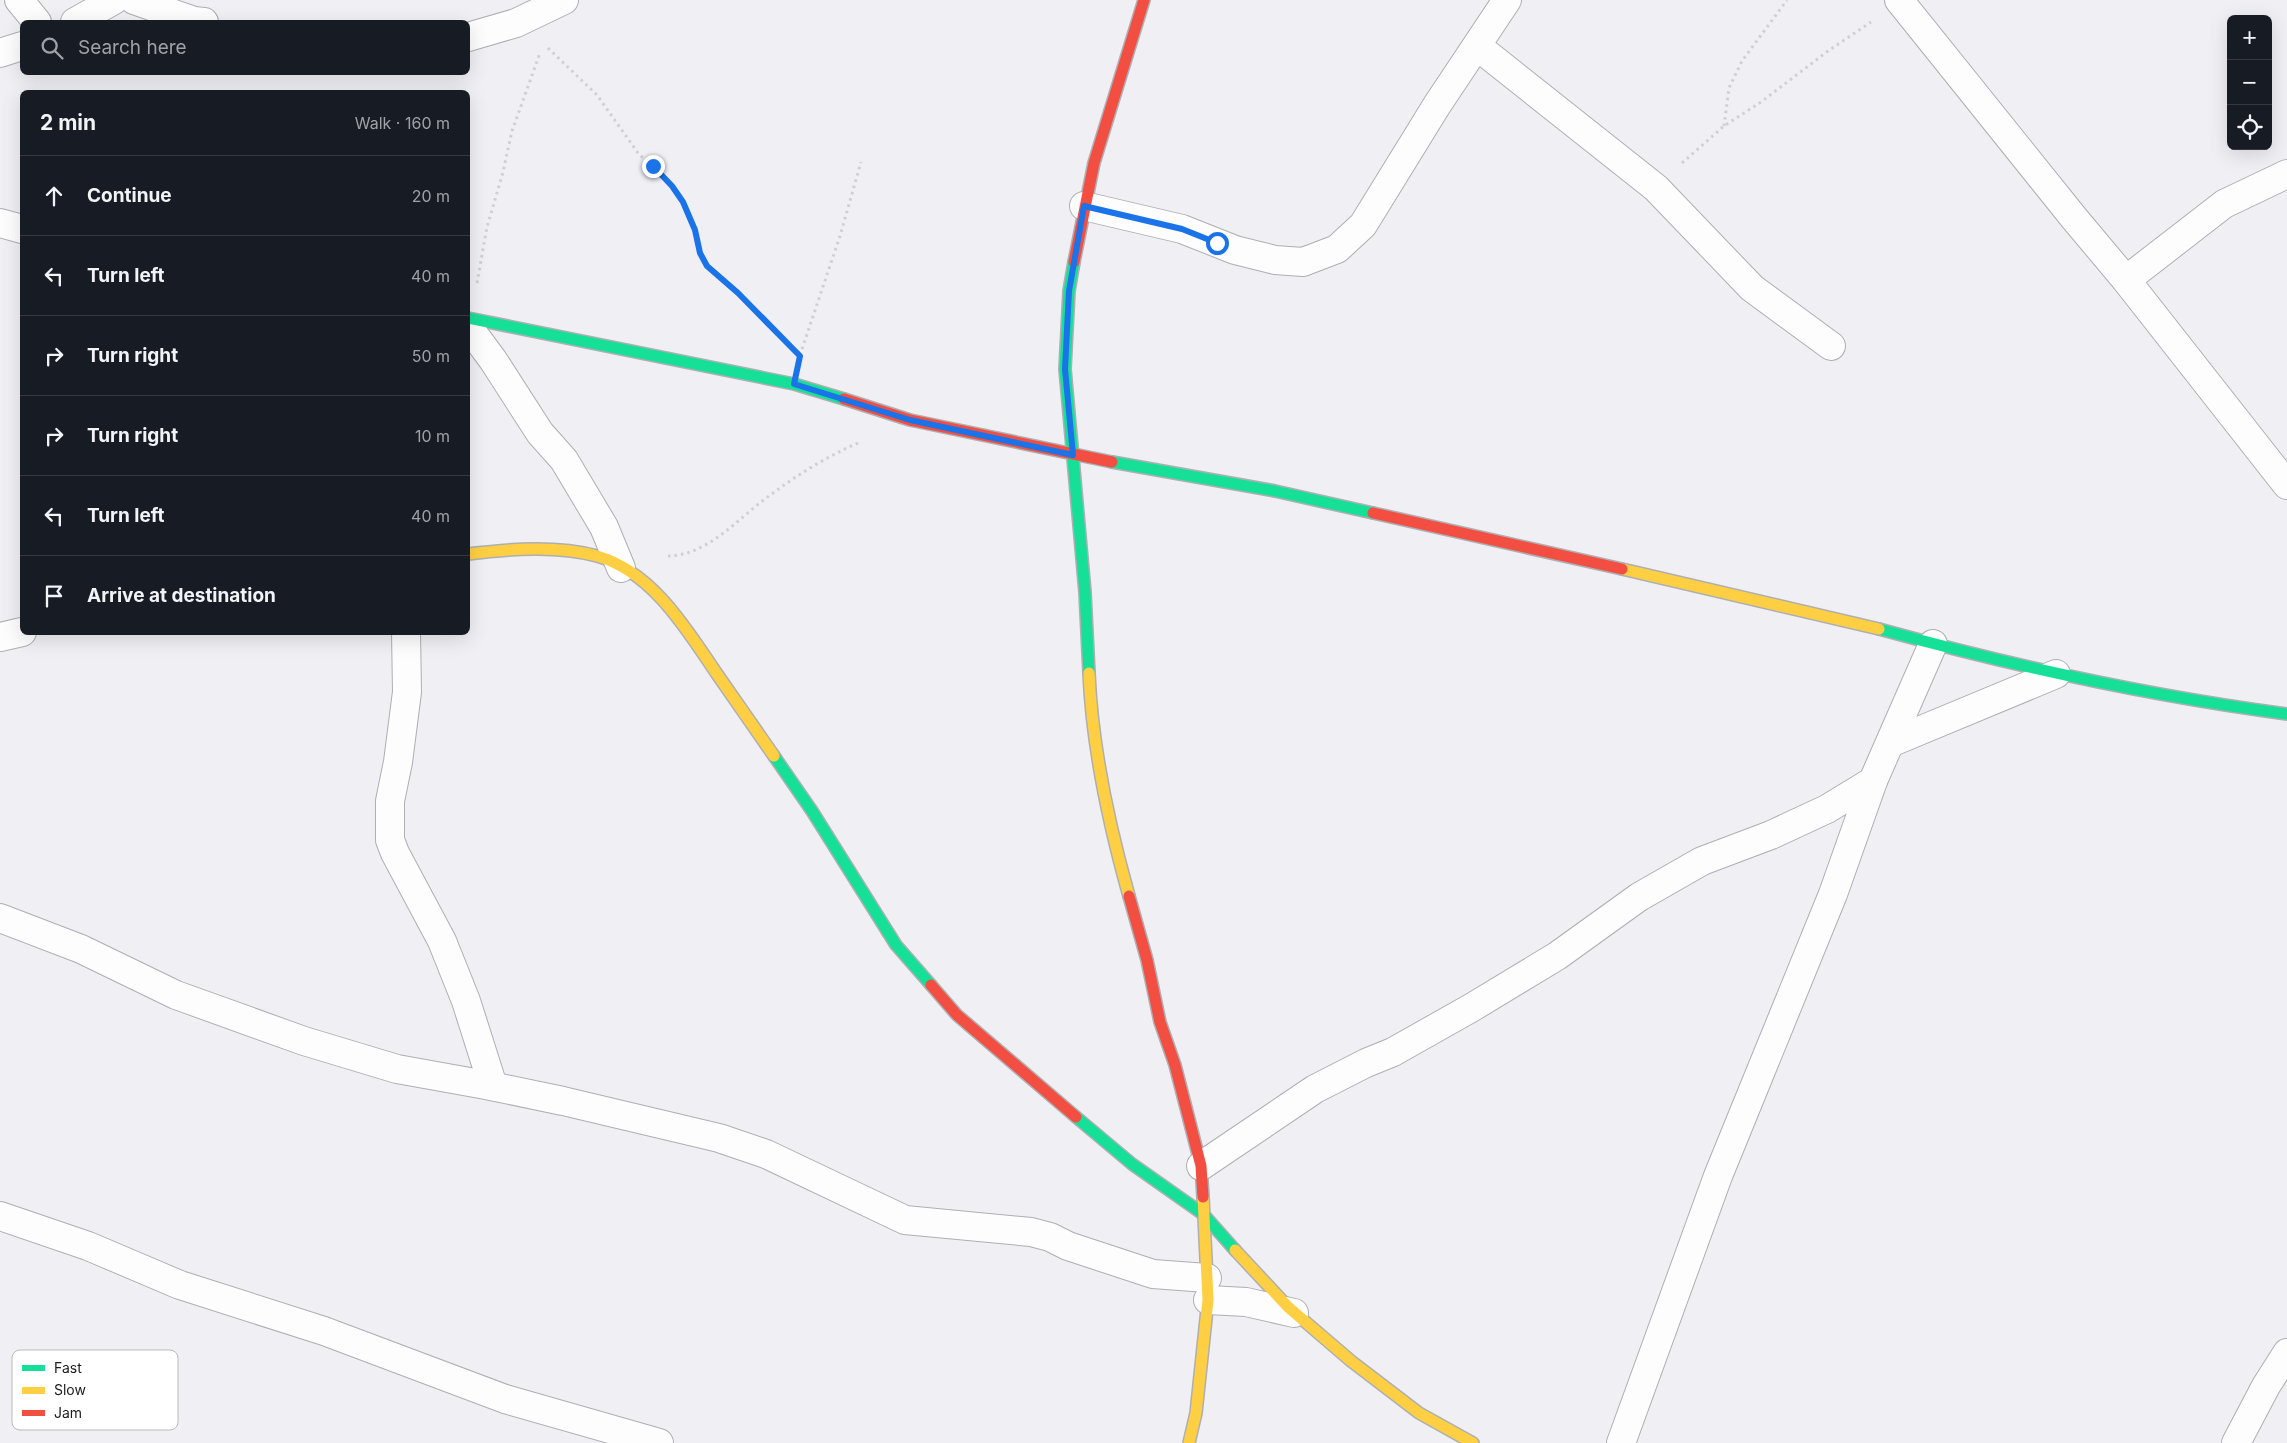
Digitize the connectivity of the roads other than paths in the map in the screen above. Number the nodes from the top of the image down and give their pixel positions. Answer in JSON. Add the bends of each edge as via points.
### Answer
{"nodes":[{"id":1,"x":19,"y":0,"type":"edge"},
{"id":2,"x":114,"y":0,"type":"edge"},
{"id":3,"x":134,"y":0,"type":"edge"},
{"id":4,"x":564,"y":0,"type":"edge"},
{"id":5,"x":1144,"y":0,"type":"edge"},
{"id":6,"x":1508,"y":0,"type":"edge"},
{"id":7,"x":1900,"y":1,"type":"edge"},
{"id":8,"x":35,"y":20,"type":"edge"},
{"id":9,"x":79,"y":20,"type":"edge"},
{"id":10,"x":191,"y":20,"type":"edge"},
{"id":11,"x":470,"y":36,"type":"edge"},
{"id":12,"x":1476,"y":46,"type":"junction"},
{"id":13,"x":20,"y":47,"type":"edge"},
{"id":14,"x":0,"y":53,"type":"edge"},
{"id":15,"x":2287,"y":174,"type":"edge"},
{"id":16,"x":1084,"y":206,"type":"junction"},
{"id":17,"x":0,"y":223,"type":"edge"},
{"id":18,"x":20,"y":228,"type":"edge"},
{"id":19,"x":2126,"y":280,"type":"junction"},
{"id":20,"x":470,"y":322,"type":"edge"},
{"id":21,"x":1831,"y":346,"type":"dead end"},
{"id":22,"x":1073,"y":455,"type":"junction"},
{"id":23,"x":2287,"y":485,"type":"edge"},
{"id":24,"x":470,"y":554,"type":"edge"},
{"id":25,"x":616,"y":558,"type":"junction"},
{"id":26,"x":20,"y":632,"type":"edge"},
{"id":27,"x":406,"y":635,"type":"edge"},
{"id":28,"x":0,"y":637,"type":"edge"},
{"id":29,"x":1933,"y":644,"type":"junction"},
{"id":30,"x":2056,"y":674,"type":"junction"},
{"id":31,"x":2287,"y":714,"type":"edge"},
{"id":32,"x":1890,"y":743,"type":"junction"},
{"id":33,"x":1873,"y":781,"type":"junction"},
{"id":34,"x":0,"y":918,"type":"edge"},
{"id":35,"x":493,"y":1086,"type":"junction"},
{"id":36,"x":1201,"y":1166,"type":"junction"},
{"id":37,"x":1203,"y":1214,"type":"junction"},
{"id":38,"x":0,"y":1216,"type":"edge"},
{"id":39,"x":1208,"y":1289,"type":"junction"},
{"id":40,"x":1294,"y":1313,"type":"junction"},
{"id":41,"x":2287,"y":1353,"type":"edge"},
{"id":42,"x":659,"y":1443,"type":"edge"},
{"id":43,"x":1189,"y":1443,"type":"edge"},
{"id":44,"x":1473,"y":1443,"type":"edge"},
{"id":45,"x":1621,"y":1443,"type":"edge"},
{"id":46,"x":2236,"y":1443,"type":"edge"}],
"edges":[{"from":1,"to":8,"type":"street"},
{"from":2,"to":9,"type":"street"},
{"from":3,"to":10,"type":"street"},
{"from":4,"to":11,"type":"street","via":[[516,23]]},
{"from":5,"to":16,"type":"street"},
{"from":6,"to":12,"type":"street"},
{"from":7,"to":19,"type":"street"},
{"from":12,"to":16,"type":"street","via":[[1363,225],[1337,249],[1303,262],[1275,260],[1235,250],[1182,229]]},
{"from":12,"to":21,"type":"street","via":[[1656,188],[1752,288]]},
{"from":13,"to":14,"type":"street"},
{"from":15,"to":19,"type":"street","via":[[2224,204]]},
{"from":16,"to":22,"type":"street","via":[[1069,291],[1065,369]]},
{"from":17,"to":18,"type":"street"},
{"from":19,"to":23,"type":"street"},
{"from":20,"to":22,"type":"street","via":[[794,384],[910,420]]},
{"from":20,"to":25,"type":"street","via":[[473,333],[540,433],[564,460],[604,527]]},
{"from":22,"to":29,"type":"street","via":[[1275,491],[1738,596]]},
{"from":22,"to":36,"type":"street","via":[[1085,592],[1090,717],[1119,861]]},
{"from":24,"to":25,"type":"street","via":[[498,550],[577,552],[611,561]]},
{"from":25,"to":37,"type":"street","via":[[656,592],[677,616],[812,811],[896,944],[957,1015],[1132,1164]]},
{"from":26,"to":28,"type":"street"},
{"from":27,"to":35,"type":"street","via":[[407,692],[390,801],[390,840],[442,941],[466,1001]]},
{"from":29,"to":30,"type":"street"},
{"from":29,"to":32,"type":"street"},
{"from":30,"to":31,"type":"street","via":[[2224,706]]},
{"from":30,"to":32,"type":"street"},
{"from":32,"to":33,"type":"street"},
{"from":33,"to":36,"type":"street","via":[[1827,809],[1702,861],[1639,898],[1557,956],[1471,1008],[1394,1052],[1315,1089]]},
{"from":33,"to":45,"type":"street","via":[[1833,894],[1718,1176]]},
{"from":34,"to":35,"type":"street","via":[[81,949],[176,995],[304,1041],[397,1069]]},
{"from":35,"to":39,"type":"street","via":[[718,1138],[766,1154],[905,1220],[1050,1236],[1068,1246]]},
{"from":36,"to":37,"type":"street"},
{"from":37,"to":39,"type":"street"},
{"from":37,"to":40,"type":"street"},
{"from":38,"to":42,"type":"street","via":[[88,1246],[180,1285],[324,1331],[505,1399]]},
{"from":39,"to":40,"type":"street"},
{"from":39,"to":43,"type":"street","via":[[1196,1413]]},
{"from":40,"to":44,"type":"street","via":[[1351,1362],[1419,1413]]},
{"from":41,"to":46,"type":"street"}]}
